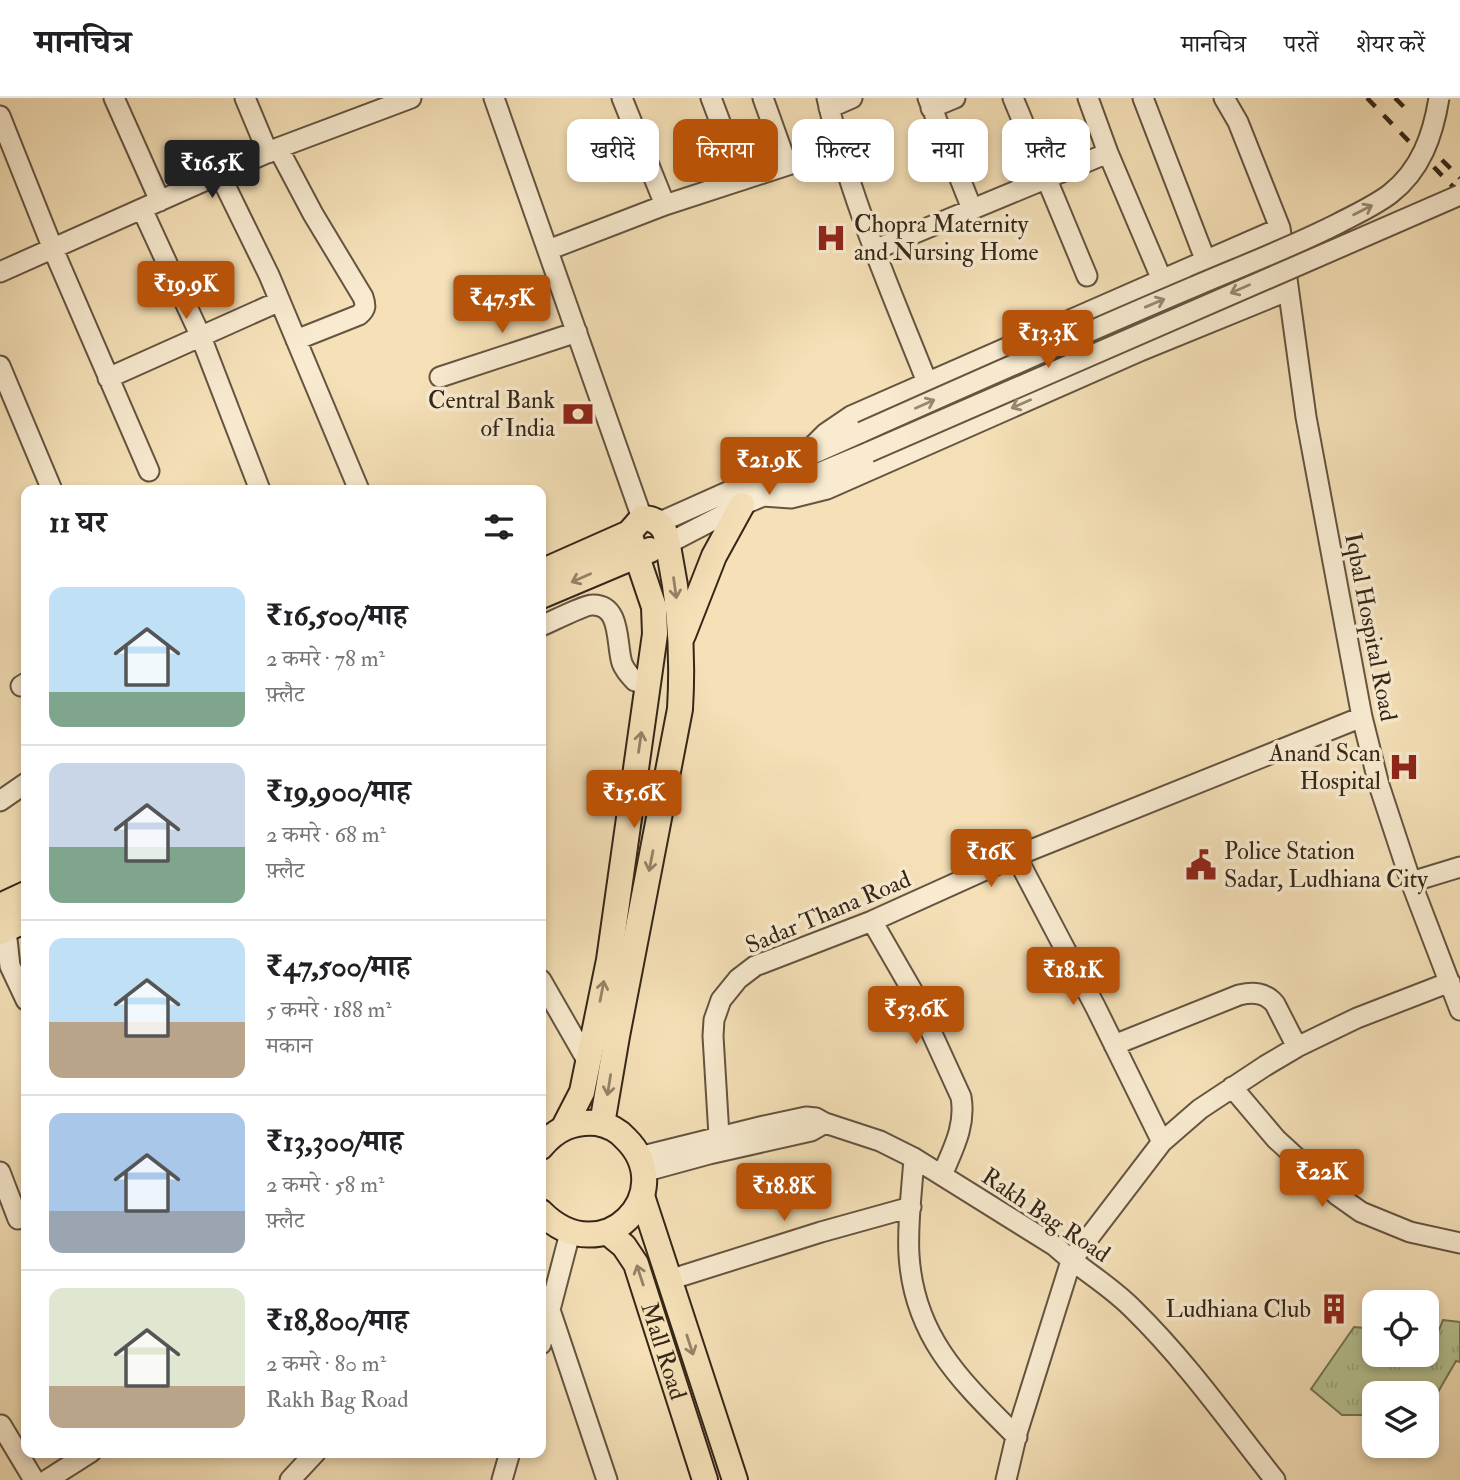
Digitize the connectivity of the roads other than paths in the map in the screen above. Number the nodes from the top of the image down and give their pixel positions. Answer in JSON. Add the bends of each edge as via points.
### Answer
{"nodes":[{"id":1,"x":114,"y":98,"type":"edge"},
{"id":2,"x":245,"y":98,"type":"edge"},
{"id":3,"x":411,"y":98,"type":"edge"},
{"id":4,"x":494,"y":98,"type":"edge"},
{"id":5,"x":622,"y":98,"type":"edge"},
{"id":6,"x":711,"y":98,"type":"edge"},
{"id":7,"x":763,"y":98,"type":"edge"},
{"id":8,"x":852,"y":98,"type":"edge"},
{"id":9,"x":955,"y":98,"type":"edge"},
{"id":10,"x":1013,"y":98,"type":"edge"},
{"id":11,"x":1088,"y":98,"type":"edge"},
{"id":12,"x":1143,"y":98,"type":"edge"},
{"id":13,"x":1224,"y":98,"type":"edge"},
{"id":14,"x":1439,"y":98,"type":"edge"},
{"id":15,"x":828,"y":103,"type":"edge"},
{"id":16,"x":930,"y":103,"type":"edge"},
{"id":17,"x":362,"y":107,"type":"edge"},
{"id":18,"x":0,"y":116,"type":"edge"},
{"id":19,"x":719,"y":119,"type":"edge"},
{"id":20,"x":1022,"y":119,"type":"edge"},
{"id":21,"x":273,"y":150,"type":"junction"},
{"id":22,"x":1108,"y":153,"type":"junction"},
{"id":23,"x":1090,"y":160,"type":"edge"},
{"id":24,"x":792,"y":163,"type":"edge"},
{"id":25,"x":787,"y":165,"type":"junction"},
{"id":26,"x":778,"y":168,"type":"edge"},
{"id":27,"x":220,"y":175,"type":"junction"},
{"id":28,"x":736,"y":182,"type":"edge"},
{"id":29,"x":851,"y":182,"type":"edge"},
{"id":30,"x":1034,"y":182,"type":"edge"},
{"id":31,"x":1048,"y":182,"type":"edge"},
{"id":32,"x":1460,"y":195,"type":"edge"},
{"id":33,"x":151,"y":205,"type":"junction"},
{"id":34,"x":665,"y":205,"type":"junction"},
{"id":35,"x":972,"y":209,"type":"junction"},
{"id":36,"x":1280,"y":228,"type":"junction"},
{"id":37,"x":53,"y":248,"type":"junction"},
{"id":38,"x":548,"y":250,"type":"junction"},
{"id":39,"x":874,"y":250,"type":"junction"},
{"id":40,"x":1205,"y":259,"type":"junction"},
{"id":41,"x":0,"y":272,"type":"edge"},
{"id":42,"x":1087,"y":276,"type":"dead end"},
{"id":43,"x":1161,"y":280,"type":"junction"},
{"id":44,"x":1287,"y":287,"type":"junction"},
{"id":45,"x":280,"y":301,"type":"junction"},
{"id":46,"x":577,"y":332,"type":"junction"},
{"id":47,"x":201,"y":337,"type":"junction"},
{"id":48,"x":296,"y":340,"type":"junction"},
{"id":49,"x":0,"y":366,"type":"edge"},
{"id":50,"x":440,"y":377,"type":"dead end"},
{"id":51,"x":108,"y":378,"type":"junction"},
{"id":52,"x":927,"y":382,"type":"junction"},
{"id":53,"x":796,"y":463,"type":"junction"},
{"id":54,"x":149,"y":471,"type":"dead end"},
{"id":55,"x":50,"y":485,"type":"edge"},
{"id":56,"x":258,"y":485,"type":"edge"},
{"id":57,"x":357,"y":485,"type":"edge"},
{"id":58,"x":752,"y":501,"type":"junction"},
{"id":59,"x":647,"y":535,"type":"junction"},
{"id":60,"x":546,"y":570,"type":"edge"},
{"id":61,"x":546,"y":593,"type":"edge"},
{"id":62,"x":546,"y":624,"type":"edge"},
{"id":63,"x":679,"y":646,"type":"junction"},
{"id":64,"x":648,"y":683,"type":"junction"},
{"id":65,"x":1362,"y":717,"type":"junction"},
{"id":66,"x":21,"y":786,"type":"edge"},
{"id":67,"x":0,"y":801,"type":"edge"},
{"id":68,"x":1016,"y":856,"type":"junction"},
{"id":69,"x":1460,"y":867,"type":"edge"},
{"id":70,"x":1411,"y":882,"type":"junction"},
{"id":71,"x":21,"y":901,"type":"edge"},
{"id":72,"x":872,"y":920,"type":"junction"},
{"id":73,"x":6,"y":921,"type":"edge"},
{"id":74,"x":5,"y":962,"type":"edge"},
{"id":75,"x":1450,"y":982,"type":"junction"},
{"id":76,"x":546,"y":989,"type":"edge"},
{"id":77,"x":21,"y":991,"type":"edge"},
{"id":78,"x":1460,"y":1010,"type":"edge"},
{"id":79,"x":1114,"y":1045,"type":"junction"},
{"id":80,"x":1297,"y":1047,"type":"junction"},
{"id":81,"x":588,"y":1062,"type":"junction"},
{"id":82,"x":1231,"y":1087,"type":"junction"},
{"id":83,"x":825,"y":1123,"type":"junction"},
{"id":84,"x":602,"y":1124,"type":"junction"},
{"id":85,"x":564,"y":1127,"type":"junction"},
{"id":86,"x":719,"y":1136,"type":"junction"},
{"id":87,"x":546,"y":1141,"type":"edge"},
{"id":88,"x":1162,"y":1142,"type":"junction"},
{"id":89,"x":914,"y":1158,"type":"junction"},
{"id":90,"x":0,"y":1172,"type":"edge"},
{"id":91,"x":641,"y":1175,"type":"junction"},
{"id":92,"x":942,"y":1175,"type":"junction"},
{"id":93,"x":911,"y":1208,"type":"junction"},
{"id":94,"x":546,"y":1217,"type":"edge"},
{"id":95,"x":19,"y":1219,"type":"dead end"},
{"id":96,"x":607,"y":1232,"type":"junction"},
{"id":97,"x":570,"y":1233,"type":"junction"},
{"id":98,"x":1460,"y":1243,"type":"edge"},
{"id":99,"x":1071,"y":1261,"type":"junction"},
{"id":100,"x":669,"y":1280,"type":"junction"},
{"id":101,"x":550,"y":1310,"type":"junction"},
{"id":102,"x":546,"y":1325,"type":"edge"},
{"id":103,"x":0,"y":1424,"type":"edge"},
{"id":104,"x":1017,"y":1437,"type":"junction"},
{"id":105,"x":82,"y":1458,"type":"edge"},
{"id":106,"x":310,"y":1458,"type":"edge"},
{"id":107,"x":508,"y":1458,"type":"edge"},
{"id":108,"x":34,"y":1480,"type":"edge"},
{"id":109,"x":47,"y":1480,"type":"edge"},
{"id":110,"x":290,"y":1480,"type":"edge"},
{"id":111,"x":502,"y":1480,"type":"edge"},
{"id":112,"x":607,"y":1480,"type":"edge"},
{"id":113,"x":705,"y":1480,"type":"edge"},
{"id":114,"x":735,"y":1480,"type":"edge"},
{"id":115,"x":1006,"y":1480,"type":"edge"},
{"id":116,"x":1275,"y":1480,"type":"edge"}],
"edges":[{"from":1,"to":33,"type":"street"},
{"from":2,"to":21,"type":"street"},
{"from":3,"to":17,"type":"street"},
{"from":4,"to":38,"type":"street"},
{"from":5,"to":34,"type":"street"},
{"from":6,"to":19,"type":"street"},
{"from":7,"to":25,"type":"street"},
{"from":8,"to":15,"type":"street"},
{"from":9,"to":16,"type":"street"},
{"from":10,"to":20,"type":"street"},
{"from":11,"to":22,"type":"street"},
{"from":12,"to":40,"type":"street"},
{"from":13,"to":36,"type":"street","name":"Iqbal Hospital Road"},
{"from":53,"to":14,"type":"street","one_way":true,"bridge":true,"via":[[1373,205],[1410,174],[1426,149]]},
{"from":16,"to":35,"type":"street"},
{"from":17,"to":21,"type":"street"},
{"from":18,"to":37,"type":"street"},
{"from":21,"to":27,"type":"street"},
{"from":21,"to":48,"type":"street","via":[[366,305],[359,315]]},
{"from":22,"to":23,"type":"street"},
{"from":22,"to":43,"type":"street"},
{"from":24,"to":25,"type":"street"},
{"from":25,"to":26,"type":"street"},
{"from":27,"to":33,"type":"street"},
{"from":27,"to":45,"type":"street"},
{"from":28,"to":34,"type":"street"},
{"from":29,"to":39,"type":"street"},
{"from":30,"to":35,"type":"street"},
{"from":31,"to":42,"type":"street"},
{"from":32,"to":58,"type":"street","one_way":true,"bridge":true},
{"from":33,"to":37,"type":"street"},
{"from":33,"to":47,"type":"street"},
{"from":34,"to":38,"type":"street"},
{"from":35,"to":39,"type":"street"},
{"from":36,"to":40,"type":"street"},
{"from":36,"to":44,"type":"street","name":"Iqbal Hospital Road"},
{"from":37,"to":41,"type":"street"},
{"from":37,"to":51,"type":"street"},
{"from":38,"to":46,"type":"street"},
{"from":39,"to":52,"type":"street"},
{"from":40,"to":43,"type":"street"},
{"from":43,"to":52,"type":"street"},
{"from":44,"to":58,"type":"street","one_way":true,"via":[[827,489]]},
{"from":44,"to":65,"type":"street","name":"Iqbal Hospital Road"},
{"from":45,"to":47,"type":"street"},
{"from":45,"to":48,"type":"street"},
{"from":46,"to":50,"type":"street"},
{"from":46,"to":59,"type":"street"},
{"from":47,"to":51,"type":"street"},
{"from":47,"to":56,"type":"street"},
{"from":48,"to":57,"type":"street"},
{"from":49,"to":55,"type":"street"},
{"from":51,"to":54,"type":"street"},
{"from":52,"to":53,"type":"street","via":[[836,425]]},
{"from":53,"to":59,"type":"street"},
{"from":58,"to":59,"type":"street"},
{"from":58,"to":63,"type":"main road","via":[[714,556]]},
{"from":59,"to":60,"type":"main road"},
{"from":59,"to":61,"type":"main road","one_way":true},
{"from":59,"to":63,"type":"main road","one_way":true,"via":[[677,600]]},
{"from":59,"to":64,"type":"main road","via":[[655,634]]},
{"from":62,"to":64,"type":"street","via":[[591,604],[604,608],[616,625],[626,672],[635,681]]},
{"from":63,"to":84,"type":"main road","one_way":true,"via":[[680,709]]},
{"from":81,"to":64,"type":"main road","one_way":true,"via":[[609,960]]},
{"from":65,"to":68,"type":"street","name":"Sadar Thana Road"},
{"from":65,"to":70,"type":"street","name":"Iqbal Hospital Road"},
{"from":66,"to":67,"type":"street"},
{"from":68,"to":72,"type":"street","name":"Sadar Thana Road"},
{"from":68,"to":79,"type":"street"},
{"from":69,"to":70,"type":"street"},
{"from":70,"to":75,"type":"street","name":"Iqbal Hospital Road"},
{"from":71,"to":73,"type":"main road"},
{"from":72,"to":86,"type":"street","name":"Sadar Thana Road","via":[[755,966],[721,1000],[713,1036]]},
{"from":72,"to":92,"type":"street","via":[[913,992],[961,1097],[961,1128]]},
{"from":73,"to":74,"type":"street"},
{"from":74,"to":77,"type":"street"},
{"from":75,"to":78,"type":"street","name":"Iqbal Hospital Road"},
{"from":75,"to":80,"type":"street"},
{"from":76,"to":81,"type":"street"},
{"from":79,"to":80,"type":"street","via":[[1254,993],[1275,1003]]},
{"from":79,"to":88,"type":"street"},
{"from":80,"to":82,"type":"street"},
{"from":81,"to":85,"type":"main road","via":[[582,1092]]},
{"from":82,"to":88,"type":"street"},
{"from":82,"to":98,"type":"street","via":[[1276,1139],[1361,1212]]},
{"from":83,"to":86,"type":"street","name":"Rakh Bag Road","via":[[806,1117]]},
{"from":83,"to":89,"type":"street","name":"Rakh Bag Road"},
{"from":83,"to":91,"type":"street","via":[[811,1131]]},
{"from":84,"to":85,"type":"main road"},
{"from":84,"to":91,"type":"main road","via":[[620,1132],[634,1146]]},
{"from":85,"to":87,"type":"main road"},
{"from":86,"to":91,"type":"street","name":"Rakh Bag Road"},
{"from":88,"to":99,"type":"street"},
{"from":89,"to":92,"type":"street","name":"Rakh Bag Road"},
{"from":89,"to":93,"type":"street"},
{"from":90,"to":95,"type":"street"},
{"from":91,"to":96,"type":"main road","via":[[634,1211]]},
{"from":91,"to":100,"type":"main road","name":"Mall Road"},
{"from":92,"to":99,"type":"street","name":"Rakh Bag Road","via":[[1055,1246]]},
{"from":93,"to":100,"type":"street"},
{"from":93,"to":104,"type":"street","via":[[912,1282],[930,1334],[964,1384]]},
{"from":94,"to":97,"type":"main road"},
{"from":96,"to":97,"type":"main road","via":[[589,1236]]},
{"from":113,"to":96,"type":"main road","name":"Mall Road","one_way":true,"via":[[636,1264]]},
{"from":97,"to":101,"type":"street"},
{"from":99,"to":104,"type":"street"},
{"from":99,"to":116,"type":"street","name":"Rakh Bag Road","via":[[1113,1291],[1160,1337]]},
{"from":100,"to":114,"type":"main road","name":"Mall Road","one_way":true},
{"from":101,"to":102,"type":"street"},
{"from":101,"to":112,"type":"street"},
{"from":103,"to":108,"type":"street"},
{"from":104,"to":115,"type":"street"},
{"from":105,"to":109,"type":"street"},
{"from":106,"to":110,"type":"street"},
{"from":107,"to":111,"type":"street"}]}
